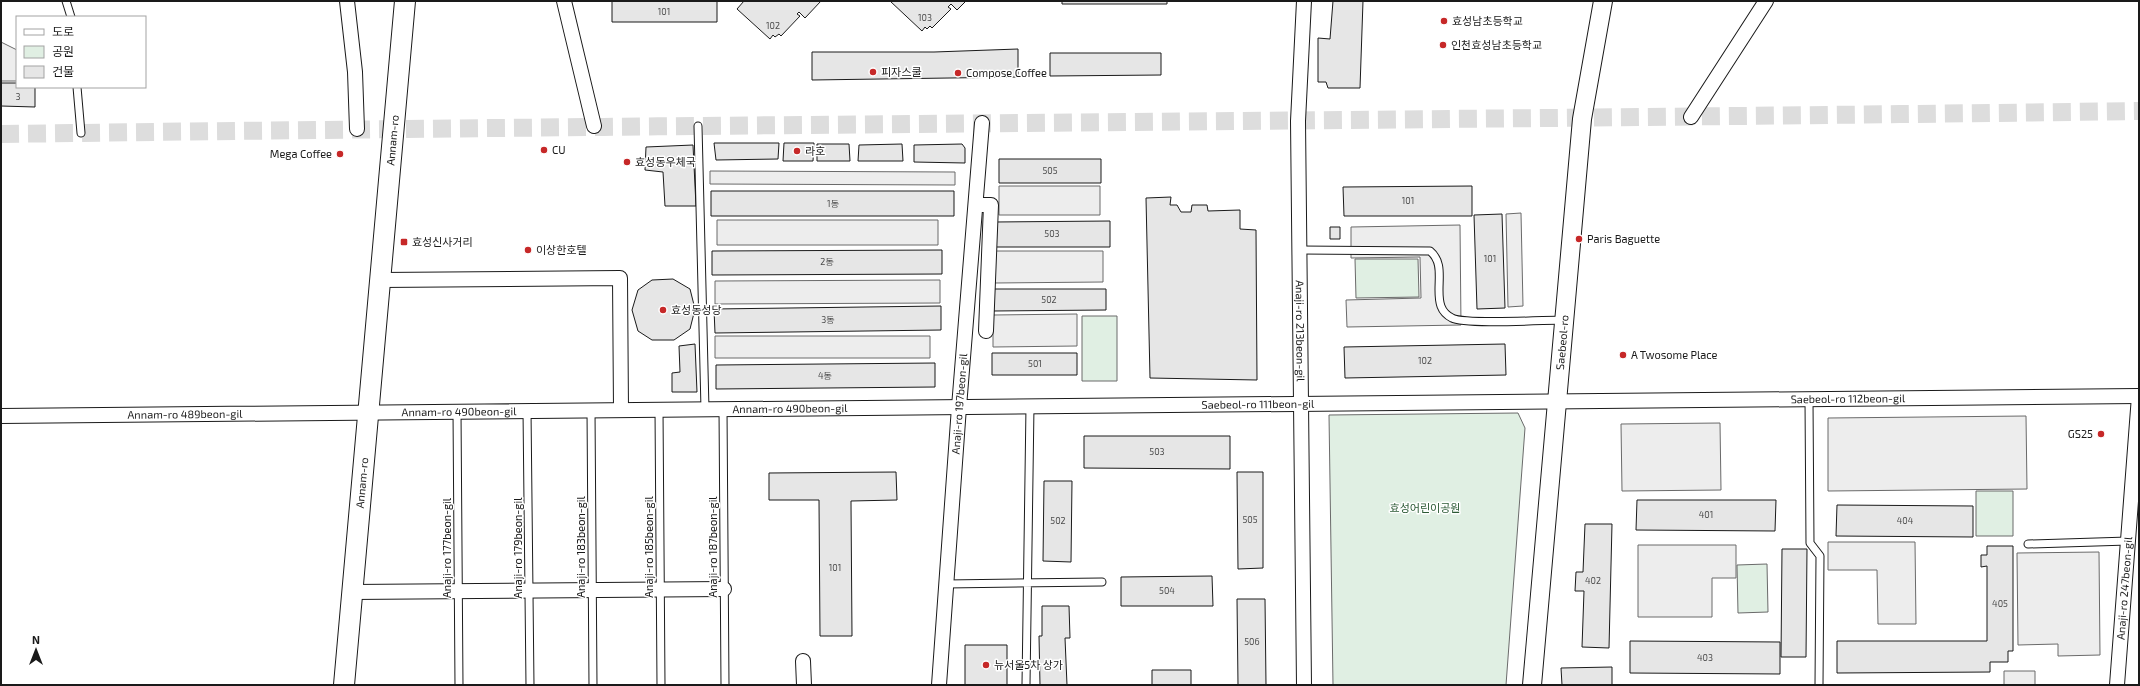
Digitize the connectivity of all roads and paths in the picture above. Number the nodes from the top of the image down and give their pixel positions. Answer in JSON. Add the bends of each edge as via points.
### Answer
{"nodes":[{"id":1,"x":66,"y":1,"type":"edge"},
{"id":2,"x":347,"y":1,"type":"edge"},
{"id":3,"x":405,"y":1,"type":"edge"},
{"id":4,"x":564,"y":1,"type":"edge"},
{"id":5,"x":1304,"y":1,"type":"edge"},
{"id":6,"x":1603,"y":1,"type":"edge"},
{"id":7,"x":1766,"y":1,"type":"edge"},
{"id":8,"x":71,"y":16,"type":"edge"},
{"id":9,"x":77,"y":88,"type":"edge"},
{"id":10,"x":1690,"y":117,"type":"dead end"},
{"id":11,"x":982,"y":123,"type":"dead end"},
{"id":12,"x":594,"y":126,"type":"dead end"},
{"id":13,"x":698,"y":126,"type":"dead end"},
{"id":14,"x":357,"y":128,"type":"dead end"},
{"id":15,"x":81,"y":133,"type":"dead end"},
{"id":16,"x":976,"y":206,"type":"junction"},
{"id":17,"x":1300,"y":250,"type":"junction"},
{"id":18,"x":380,"y":280,"type":"junction"},
{"id":19,"x":1564,"y":320,"type":"junction"},
{"id":20,"x":986,"y":331,"type":"dead end"},
{"id":21,"x":2139,"y":396,"type":"edge"},
{"id":22,"x":1809,"y":400,"type":"junction"},
{"id":23,"x":1557,"y":403,"type":"junction"},
{"id":24,"x":1301,"y":404,"type":"junction"},
{"id":25,"x":1030,"y":406,"type":"junction"},
{"id":26,"x":959,"y":407,"type":"junction"},
{"id":27,"x":659,"y":409,"type":"junction"},
{"id":28,"x":705,"y":409,"type":"junction"},
{"id":29,"x":723,"y":409,"type":"junction"},
{"id":30,"x":528,"y":410,"type":"junction"},
{"id":31,"x":591,"y":410,"type":"junction"},
{"id":32,"x":621,"y":410,"type":"junction"},
{"id":33,"x":368,"y":411,"type":"junction"},
{"id":34,"x":457,"y":411,"type":"junction"},
{"id":35,"x":1,"y":416,"type":"edge"},
{"id":36,"x":2128,"y":541,"type":"junction"},
{"id":37,"x":2028,"y":544,"type":"dead end"},
{"id":38,"x":1102,"y":582,"type":"dead end"},
{"id":39,"x":946,"y":584,"type":"junction"},
{"id":40,"x":1028,"y":584,"type":"junction"},
{"id":41,"x":592,"y":590,"type":"junction"},
{"id":42,"x":660,"y":590,"type":"junction"},
{"id":43,"x":724,"y":590,"type":"junction"},
{"id":44,"x":529,"y":591,"type":"junction"},
{"id":45,"x":352,"y":592,"type":"junction"},
{"id":46,"x":458,"y":592,"type":"junction"},
{"id":47,"x":803,"y":662,"type":"dead end"},
{"id":48,"x":344,"y":685,"type":"edge"},
{"id":49,"x":459,"y":685,"type":"edge"},
{"id":50,"x":530,"y":685,"type":"edge"},
{"id":51,"x":593,"y":685,"type":"edge"},
{"id":52,"x":661,"y":685,"type":"edge"},
{"id":53,"x":725,"y":685,"type":"edge"},
{"id":54,"x":804,"y":685,"type":"edge"},
{"id":55,"x":939,"y":685,"type":"edge"},
{"id":56,"x":1026,"y":685,"type":"edge"},
{"id":57,"x":1304,"y":685,"type":"edge"},
{"id":58,"x":1532,"y":685,"type":"edge"},
{"id":59,"x":1819,"y":685,"type":"edge"},
{"id":60,"x":2117,"y":685,"type":"edge"}],
"edges":[{"from":1,"to":8,"type":"lane"},
{"from":2,"to":14,"type":"street","via":[[355,72]]},
{"from":3,"to":18,"type":"main road","name":"Annam-ro"},
{"from":4,"to":12,"type":"street"},
{"from":5,"to":17,"type":"street","name":"Anaji-ro 213beon-gil","via":[[1298,121]]},
{"from":6,"to":19,"type":"street","name":"Saebeol-ro","via":[[1582,119]]},
{"from":7,"to":10,"type":"street"},
{"from":9,"to":15,"type":"lane"},
{"from":11,"to":16,"type":"street","name":"Anaji-ro 197beon-gil"},
{"from":13,"to":28,"type":"lane"},
{"from":16,"to":20,"type":"street","via":[[991,205]]},
{"from":16,"to":26,"type":"street","name":"Anaji-ro 197beon-gil"},
{"from":17,"to":19,"type":"lane","via":[[1430,251],[1437,256],[1439,264],[1439,302],[1442,310],[1452,319]]},
{"from":17,"to":24,"type":"street","name":"Anaji-ro 213beon-gil"},
{"from":18,"to":32,"type":"street","via":[[620,278]]},
{"from":18,"to":33,"type":"main road","name":"Annam-ro"},
{"from":19,"to":23,"type":"street","name":"Saebeol-ro"},
{"from":21,"to":22,"type":"street","name":"Saebeol-ro 112beon-gil"},
{"from":21,"to":36,"type":"street","name":"Anaji-ro 247beon-gil"},
{"from":22,"to":23,"type":"street","name":"Saebeol-ro 112beon-gil"},
{"from":22,"to":59,"type":"lane","via":[[1810,543],[1820,556]]},
{"from":23,"to":24,"type":"street","name":"Saebeol-ro 111beon-gil"},
{"from":23,"to":58,"type":"street","name":"Saebeol-ro"},
{"from":24,"to":25,"type":"street","name":"Saebeol-ro 111beon-gil"},
{"from":24,"to":57,"type":"street","name":"Anaji-ro 213beon-gil"},
{"from":25,"to":26,"type":"street","name":"Saebeol-ro 111beon-gil"},
{"from":25,"to":40,"type":"lane"},
{"from":26,"to":29,"type":"street","name":"Annam-ro 490beon-gil"},
{"from":26,"to":39,"type":"street","name":"Anaji-ro 197beon-gil"},
{"from":27,"to":28,"type":"street","name":"Annam-ro 490beon-gil"},
{"from":27,"to":32,"type":"street","name":"Annam-ro 490beon-gil"},
{"from":27,"to":42,"type":"lane","name":"Anaji-ro 185beon-gil"},
{"from":28,"to":29,"type":"street","name":"Annam-ro 490beon-gil"},
{"from":29,"to":43,"type":"lane","name":"Anaji-ro 187beon-gil"},
{"from":30,"to":31,"type":"street","name":"Annam-ro 490beon-gil"},
{"from":30,"to":34,"type":"street","name":"Annam-ro 490beon-gil"},
{"from":30,"to":44,"type":"lane","name":"Anaji-ro 179beon-gil"},
{"from":31,"to":32,"type":"street","name":"Annam-ro 490beon-gil"},
{"from":31,"to":41,"type":"lane","name":"Anaji-ro 183beon-gil"},
{"from":33,"to":34,"type":"street","name":"Annam-ro 490beon-gil"},
{"from":33,"to":35,"type":"street","name":"Annam-ro 489beon-gil"},
{"from":33,"to":45,"type":"main road","name":"Annam-ro"},
{"from":34,"to":46,"type":"lane","name":"Anaji-ro 177beon-gil"},
{"from":36,"to":37,"type":"lane"},
{"from":36,"to":60,"type":"street","name":"Anaji-ro 247beon-gil"},
{"from":38,"to":40,"type":"lane"},
{"from":39,"to":40,"type":"lane"},
{"from":39,"to":55,"type":"street","name":"Anaji-ro 197beon-gil"},
{"from":40,"to":56,"type":"lane"},
{"from":41,"to":42,"type":"street"},
{"from":41,"to":44,"type":"street"},
{"from":41,"to":51,"type":"lane","name":"Anaji-ro 183beon-gil"},
{"from":42,"to":43,"type":"street"},
{"from":42,"to":52,"type":"lane","name":"Anaji-ro 185beon-gil"},
{"from":43,"to":53,"type":"lane","name":"Anaji-ro 187beon-gil"},
{"from":44,"to":46,"type":"street"},
{"from":44,"to":50,"type":"lane","name":"Anaji-ro 179beon-gil"},
{"from":45,"to":46,"type":"street"},
{"from":45,"to":48,"type":"main road","name":"Annam-ro"},
{"from":46,"to":49,"type":"lane","name":"Anaji-ro 177beon-gil"},
{"from":47,"to":54,"type":"street"}]}
